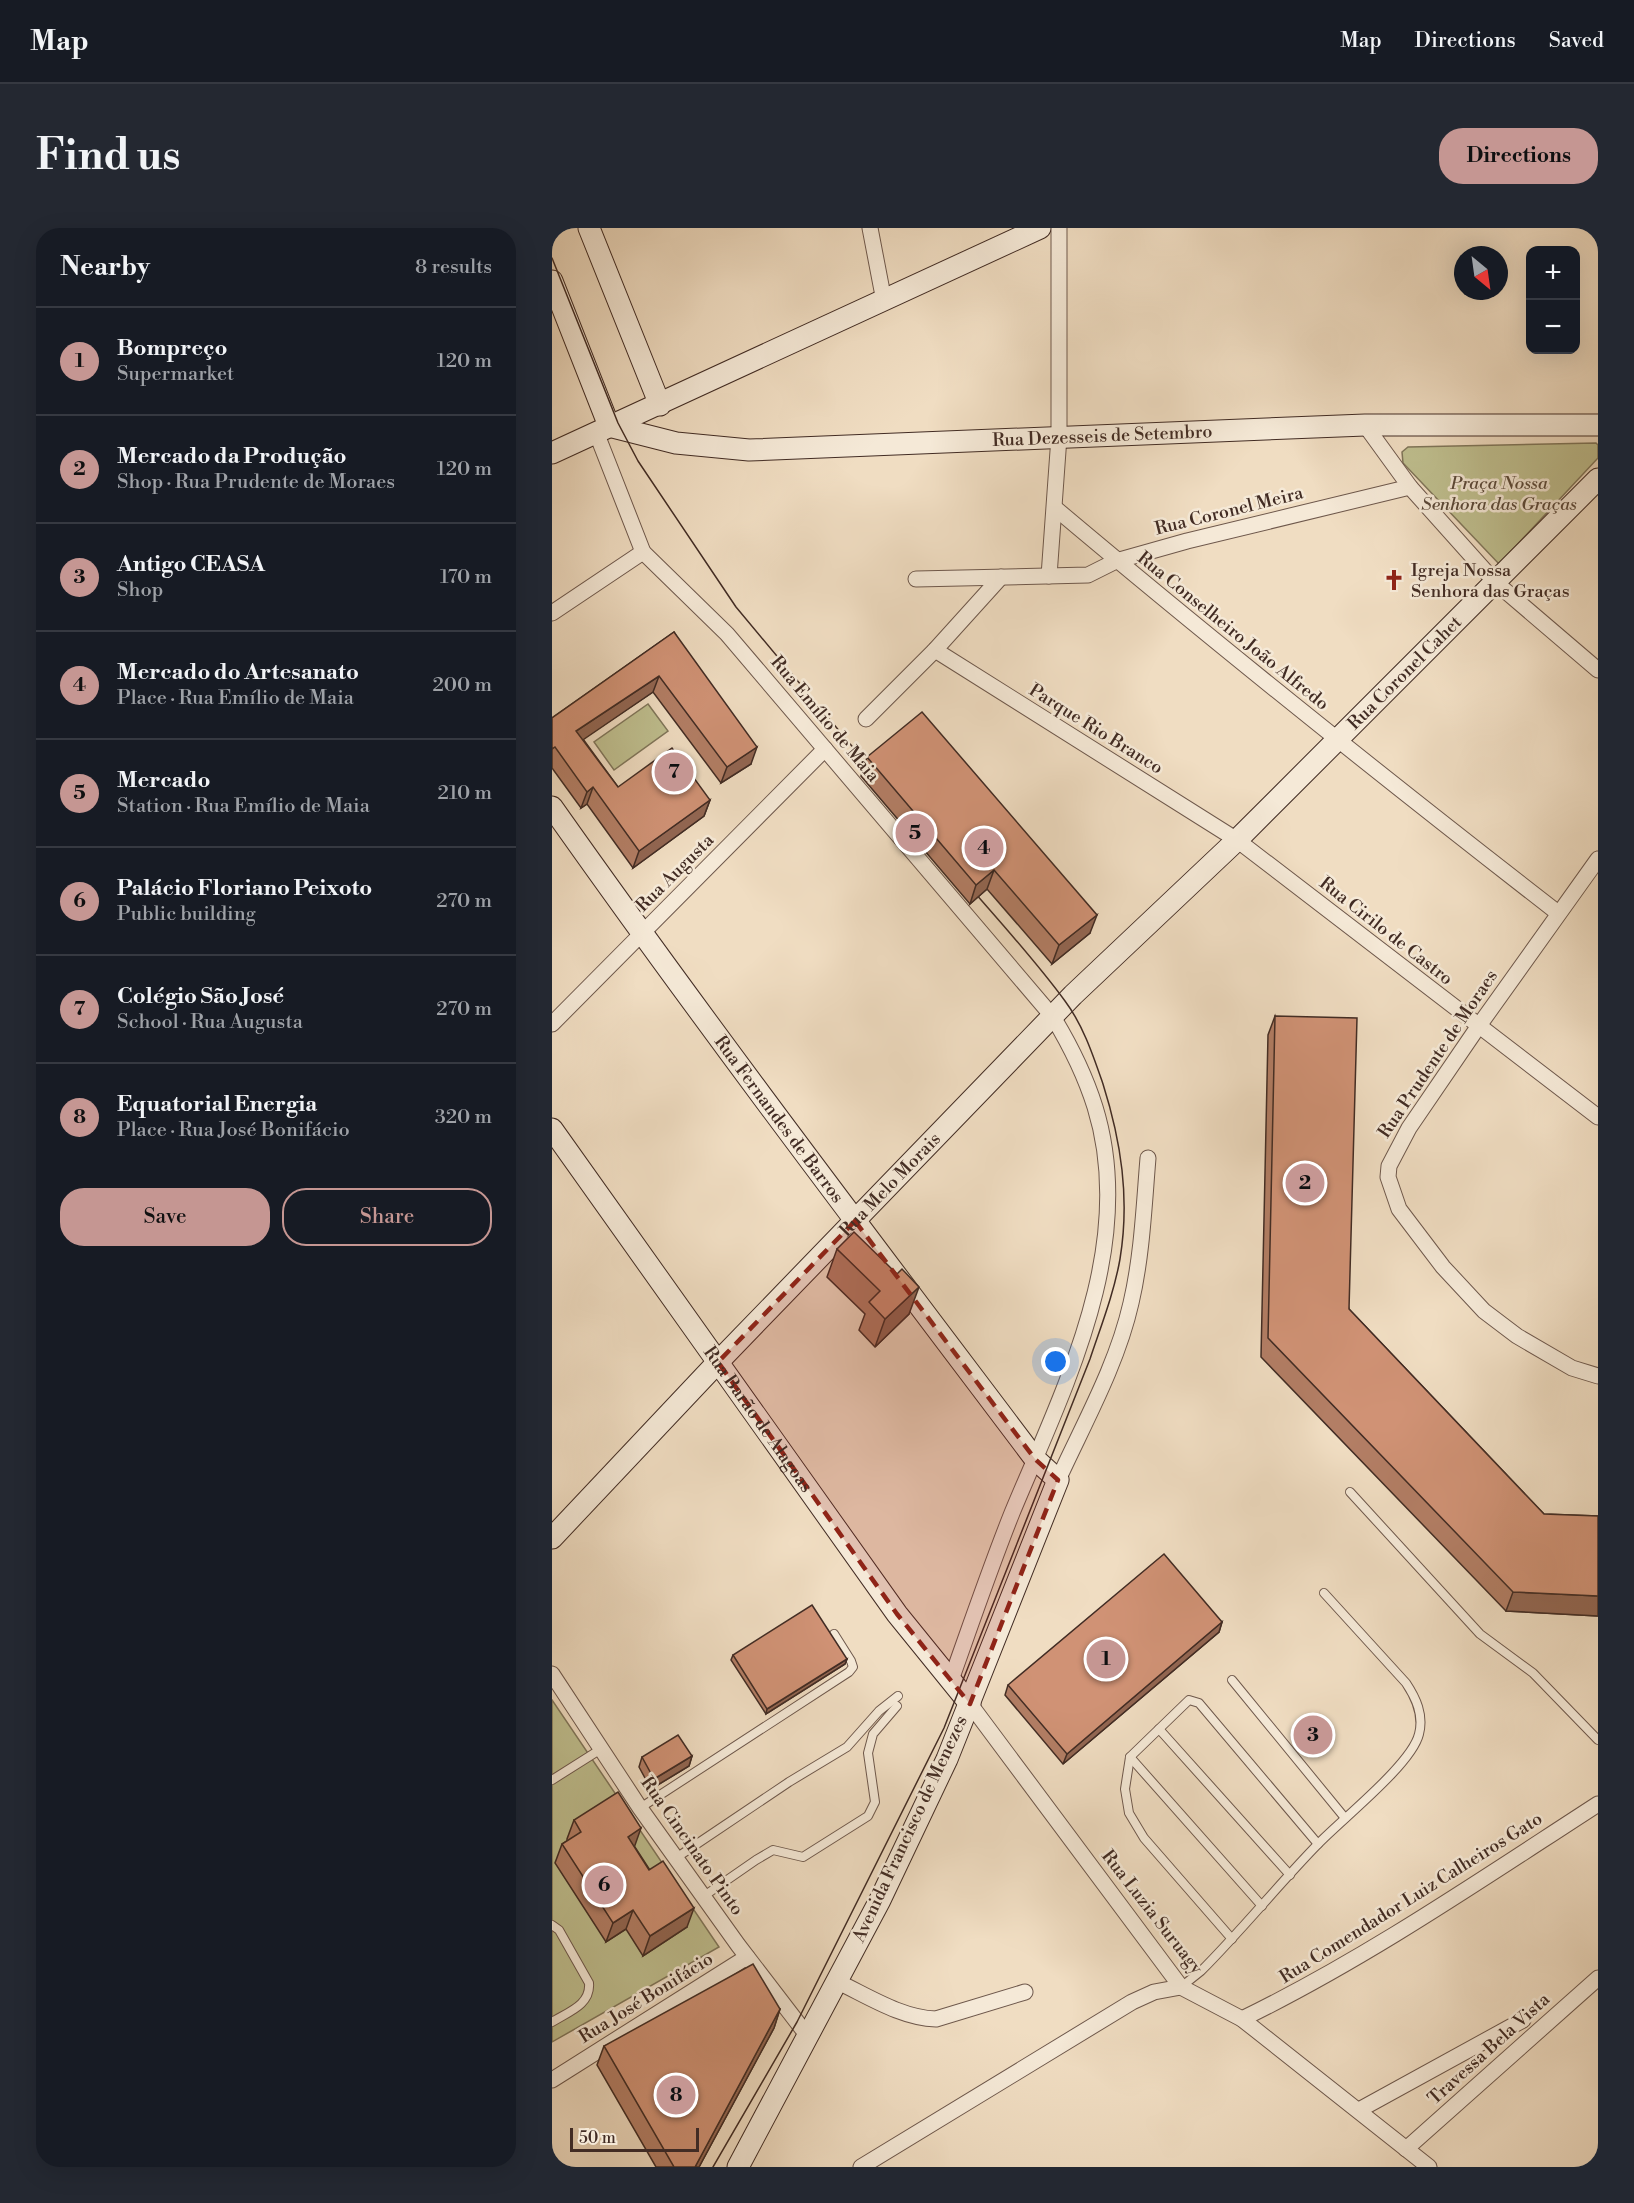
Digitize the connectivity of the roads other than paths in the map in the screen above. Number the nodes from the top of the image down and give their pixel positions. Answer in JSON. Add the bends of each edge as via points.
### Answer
{"nodes":[{"id":1,"x":589,"y":228,"type":"edge"},
{"id":2,"x":870,"y":228,"type":"edge"},
{"id":3,"x":1040,"y":228,"type":"edge"},
{"id":4,"x":1059,"y":228,"type":"edge"},
{"id":5,"x":552,"y":281,"type":"edge"},
{"id":6,"x":884,"y":301,"type":"junction"},
{"id":7,"x":660,"y":405,"type":"junction"},
{"id":8,"x":1365,"y":425,"type":"junction"},
{"id":9,"x":1598,"y":425,"type":"edge"},
{"id":10,"x":608,"y":427,"type":"junction"},
{"id":11,"x":1059,"y":437,"type":"junction"},
{"id":12,"x":552,"y":453,"type":"edge"},
{"id":13,"x":1598,"y":479,"type":"edge"},
{"id":14,"x":1410,"y":487,"type":"junction"},
{"id":15,"x":1055,"y":508,"type":"junction"},
{"id":16,"x":643,"y":552,"type":"junction"},
{"id":17,"x":1116,"y":561,"type":"junction"},
{"id":18,"x":1049,"y":576,"type":"junction"},
{"id":19,"x":1001,"y":577,"type":"junction"},
{"id":20,"x":916,"y":579,"type":"dead end"},
{"id":21,"x":1495,"y":582,"type":"junction"},
{"id":22,"x":552,"y":613,"type":"edge"},
{"id":23,"x":935,"y":650,"type":"junction"},
{"id":24,"x":1598,"y":670,"type":"edge"},
{"id":25,"x":866,"y":720,"type":"dead end"},
{"id":26,"x":1337,"y":741,"type":"junction"},
{"id":27,"x":825,"y":749,"type":"junction"},
{"id":28,"x":552,"y":807,"type":"edge"},
{"id":29,"x":1237,"y":840,"type":"junction"},
{"id":30,"x":1598,"y":859,"type":"edge"},
{"id":31,"x":1558,"y":913,"type":"junction"},
{"id":32,"x":642,"y":934,"type":"junction"},
{"id":33,"x":1053,"y":1017,"type":"junction"},
{"id":34,"x":552,"y":1024,"type":"edge"},
{"id":35,"x":1478,"y":1027,"type":"junction"},
{"id":36,"x":1598,"y":1117,"type":"edge"},
{"id":37,"x":552,"y":1129,"type":"edge"},
{"id":38,"x":1148,"y":1158,"type":"dead end"},
{"id":39,"x":855,"y":1221,"type":"junction"},
{"id":40,"x":717,"y":1362,"type":"junction"},
{"id":41,"x":1598,"y":1376,"type":"edge"},
{"id":42,"x":1035,"y":1459,"type":"junction"},
{"id":43,"x":1058,"y":1480,"type":"junction"},
{"id":44,"x":1350,"y":1492,"type":"dead end"},
{"id":45,"x":552,"y":1538,"type":"edge"},
{"id":46,"x":1324,"y":1593,"type":"dead end"},
{"id":47,"x":834,"y":1634,"type":"edge"},
{"id":48,"x":552,"y":1674,"type":"edge"},
{"id":49,"x":951,"y":1680,"type":"junction"},
{"id":50,"x":1232,"y":1680,"type":"dead end"},
{"id":51,"x":898,"y":1696,"type":"dead end"},
{"id":52,"x":970,"y":1704,"type":"junction"},
{"id":53,"x":897,"y":1706,"type":"dead end"},
{"id":54,"x":1159,"y":1729,"type":"junction"},
{"id":55,"x":1598,"y":1740,"type":"edge"},
{"id":56,"x":602,"y":1748,"type":"junction"},
{"id":57,"x":1130,"y":1757,"type":"junction"},
{"id":58,"x":552,"y":1780,"type":"edge"},
{"id":59,"x":1598,"y":1804,"type":"edge"},
{"id":60,"x":640,"y":1808,"type":"junction"},
{"id":61,"x":1345,"y":1818,"type":"junction"},
{"id":62,"x":1318,"y":1844,"type":"junction"},
{"id":63,"x":676,"y":1858,"type":"junction"},
{"id":64,"x":1290,"y":1875,"type":"junction"},
{"id":65,"x":704,"y":1896,"type":"junction"},
{"id":66,"x":1262,"y":1906,"type":"junction"},
{"id":67,"x":552,"y":1925,"type":"edge"},
{"id":68,"x":1232,"y":1939,"type":"junction"},
{"id":69,"x":743,"y":1951,"type":"junction"},
{"id":70,"x":1598,"y":1978,"type":"edge"},
{"id":71,"x":836,"y":1981,"type":"junction"},
{"id":72,"x":1181,"y":1987,"type":"junction"},
{"id":73,"x":1024,"y":1992,"type":"dead end"},
{"id":74,"x":1242,"y":2019,"type":"junction"},
{"id":75,"x":1523,"y":2020,"type":"dead end"},
{"id":76,"x":552,"y":2022,"type":"edge"},
{"id":77,"x":807,"y":2035,"type":"junction"},
{"id":78,"x":552,"y":2080,"type":"edge"},
{"id":79,"x":1359,"y":2110,"type":"junction"},
{"id":80,"x":1406,"y":2149,"type":"junction"},
{"id":81,"x":738,"y":2167,"type":"edge"},
{"id":82,"x":861,"y":2167,"type":"edge"},
{"id":83,"x":1429,"y":2167,"type":"edge"}],
"edges":[{"from":1,"to":7,"type":"street"},
{"from":2,"to":6,"type":"street"},
{"from":3,"to":6,"type":"street"},
{"from":4,"to":11,"type":"street"},
{"from":5,"to":10,"type":"street"},
{"from":6,"to":7,"type":"street"},
{"from":7,"to":10,"type":"street"},
{"from":8,"to":9,"type":"street","name":"Rua Dezesseis de Setembro"},
{"from":8,"to":11,"type":"street","name":"Rua Dezesseis de Setembro"},
{"from":8,"to":14,"type":"street"},
{"from":10,"to":11,"type":"street","name":"Rua Dezesseis de Setembro","via":[[676,443],[748,450]]},
{"from":10,"to":12,"type":"street"},
{"from":10,"to":16,"type":"street","name":"Rua Emílio de Maia"},
{"from":11,"to":15,"type":"street"},
{"from":13,"to":21,"type":"street","name":"Rua Coronel Cahet"},
{"from":14,"to":17,"type":"street","name":"Rua Coronel Meira"},
{"from":14,"to":21,"type":"street"},
{"from":15,"to":17,"type":"street","name":"Rua Conselheiro João Alfredo"},
{"from":15,"to":18,"type":"street"},
{"from":16,"to":22,"type":"street"},
{"from":16,"to":27,"type":"street","name":"Rua Emílio de Maia","via":[[727,634]]},
{"from":17,"to":18,"type":"street","name":"Rua Coronel Meira","via":[[1088,575]]},
{"from":17,"to":26,"type":"street","name":"Rua Conselheiro João Alfredo"},
{"from":18,"to":19,"type":"street","name":"Rua Coronel Meira"},
{"from":19,"to":20,"type":"street","name":"Rua Coronel Meira"},
{"from":19,"to":23,"type":"street"},
{"from":21,"to":24,"type":"street"},
{"from":21,"to":26,"type":"street","name":"Rua Coronel Cahet"},
{"from":23,"to":25,"type":"street"},
{"from":23,"to":29,"type":"street","name":"Parque Rio Branco"},
{"from":26,"to":29,"type":"street","name":"Rua Coronel Cahet"},
{"from":26,"to":31,"type":"street","name":"Rua Conselheiro João Alfredo"},
{"from":27,"to":32,"type":"street","name":"Rua Augusta"},
{"from":27,"to":33,"type":"street","name":"Rua Emílio de Maia"},
{"from":28,"to":32,"type":"street","name":"Rua Fernandes de Barros"},
{"from":29,"to":33,"type":"street","name":"Rua Melo Morais"},
{"from":29,"to":35,"type":"street","name":"Rua Cirilo de Castro"},
{"from":30,"to":31,"type":"street","name":"Rua Prudente de Moraes"},
{"from":31,"to":35,"type":"street","name":"Rua Prudente de Moraes"},
{"from":32,"to":34,"type":"street","name":"Rua Augusta"},
{"from":32,"to":39,"type":"street","name":"Rua Fernandes de Barros"},
{"from":33,"to":39,"type":"street","name":"Rua Melo Morais"},
{"from":33,"to":42,"type":"street","name":"Rua Emílio de Maia","via":[[1072,1050],[1095,1108],[1107,1187],[1104,1252],[1088,1320]]},
{"from":35,"to":36,"type":"street","name":"Rua Cirilo de Castro"},
{"from":35,"to":41,"type":"street","name":"Rua Prudente de Moraes","via":[[1409,1128],[1389,1166],[1391,1187],[1399,1209],[1421,1239],[1484,1311],[1517,1336],[1572,1368]]},
{"from":37,"to":40,"type":"street","name":"Rua Barão de Alagoas"},
{"from":38,"to":43,"type":"street","via":[[1132,1303],[1109,1368]]},
{"from":39,"to":40,"type":"street","name":"Rua Melo Morais"},
{"from":39,"to":42,"type":"street","name":"Rua Fernandes de Barros"},
{"from":40,"to":45,"type":"street","name":"Rua Melo Morais"},
{"from":40,"to":49,"type":"street","name":"Rua Barão de Alagoas","via":[[897,1614]]},
{"from":42,"to":43,"type":"street","name":"Rua Fernandes de Barros"},
{"from":42,"to":49,"type":"street","name":"Rua Emílio de Maia"},
{"from":43,"to":52,"type":"street","name":"Avenida Francisco de Menezes"},
{"from":44,"to":55,"type":"lane","via":[[1480,1634],[1533,1672]]},
{"from":46,"to":61,"type":"lane","via":[[1406,1683],[1416,1698],[1421,1719],[1419,1736],[1409,1755]]},
{"from":47,"to":60,"type":"lane","via":[[851,1661],[849,1672]]},
{"from":48,"to":56,"type":"street","name":"Rua Cincinato Pinto"},
{"from":49,"to":52,"type":"street","name":"Rua Barão de Alagoas"},
{"from":50,"to":61,"type":"lane"},
{"from":51,"to":63,"type":"lane","via":[[853,1743]]},
{"from":52,"to":71,"type":"street","name":"Avenida Francisco de Menezes","via":[[880,1900]]},
{"from":52,"to":72,"type":"street","name":"Rua Luzia Suruagy"},
{"from":53,"to":65,"type":"lane","via":[[873,1734],[868,1753],[875,1802],[868,1816],[803,1857],[773,1850]]},
{"from":54,"to":57,"type":"lane"},
{"from":54,"to":62,"type":"lane","via":[[1189,1700],[1199,1703]]},
{"from":54,"to":64,"type":"lane"},
{"from":56,"to":58,"type":"lane"},
{"from":56,"to":60,"type":"street","name":"Rua Cincinato Pinto"},
{"from":57,"to":66,"type":"lane"},
{"from":57,"to":68,"type":"lane","via":[[1125,1789],[1129,1813],[1144,1838]]},
{"from":59,"to":74,"type":"street","name":"Rua Comendador Luiz Calheiros Gato","via":[[1418,1920],[1300,1991]]},
{"from":60,"to":63,"type":"street","name":"Rua Cincinato Pinto"},
{"from":61,"to":62,"type":"lane"},
{"from":62,"to":64,"type":"lane"},
{"from":63,"to":65,"type":"street","name":"Rua Cincinato Pinto"},
{"from":64,"to":66,"type":"lane"},
{"from":65,"to":69,"type":"street","name":"Rua Cincinato Pinto"},
{"from":66,"to":68,"type":"lane"},
{"from":67,"to":76,"type":"lane","via":[[560,1930],[590,1991],[579,2006]]},
{"from":68,"to":72,"type":"lane"},
{"from":69,"to":77,"type":"street","name":"Rua Cincinato Pinto"},
{"from":69,"to":78,"type":"street","name":"Rua José Bonifácio","via":[[730,1968]]},
{"from":70,"to":80,"type":"street","name":"Travessa Bela Vista"},
{"from":71,"to":73,"type":"street","via":[[909,2015],[936,2019]]},
{"from":71,"to":77,"type":"street","name":"Avenida Francisco de Menezes"},
{"from":72,"to":74,"type":"street","name":"Rua Luzia Suruagy"},
{"from":72,"to":82,"type":"street","via":[[1154,1992],[1132,2002]]},
{"from":74,"to":79,"type":"street","name":"Rua Luzia Suruagy"},
{"from":75,"to":79,"type":"street"},
{"from":77,"to":81,"type":"street","name":"Avenida Francisco de Menezes"},
{"from":79,"to":80,"type":"street","name":"Rua Luzia Suruagy"},
{"from":80,"to":83,"type":"street","name":"Rua Luzia Suruagy"}]}
